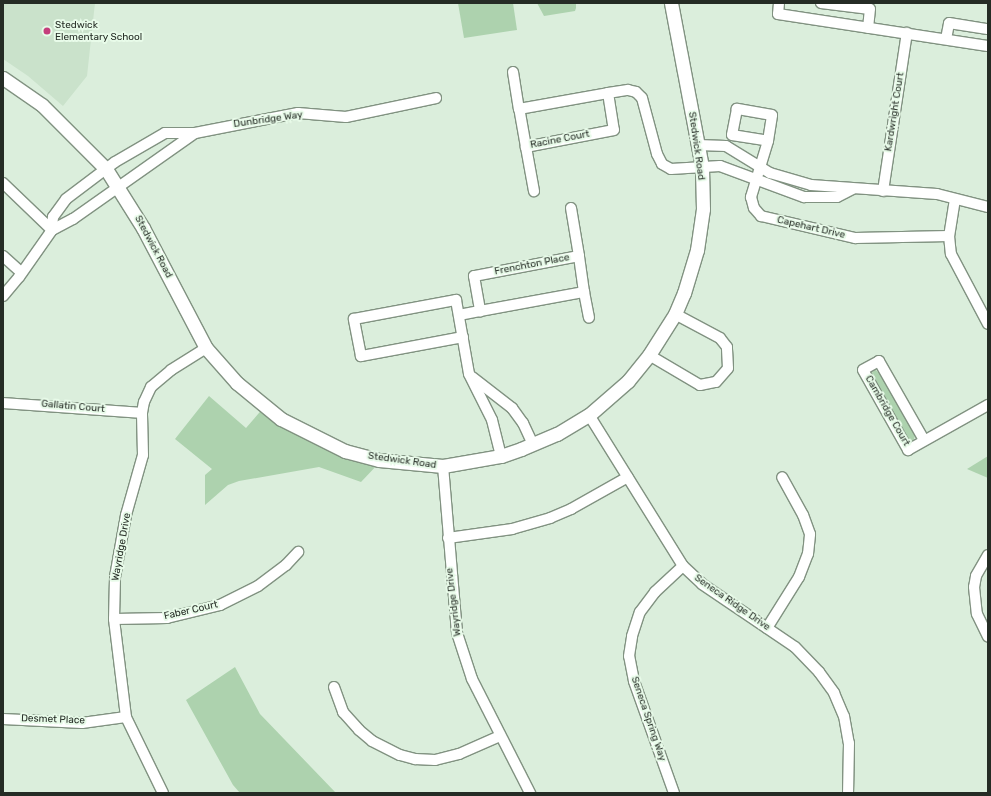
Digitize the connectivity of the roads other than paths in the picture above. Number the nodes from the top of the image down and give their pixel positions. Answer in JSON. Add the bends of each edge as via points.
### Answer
{"nodes":[{"id":1,"x":671,"y":3,"type":"edge"},
{"id":2,"x":779,"y":3,"type":"edge"},
{"id":3,"x":821,"y":3,"type":"edge"},
{"id":4,"x":868,"y":28,"type":"junction"},
{"id":5,"x":988,"y":29,"type":"edge"},
{"id":6,"x":907,"y":33,"type":"junction"},
{"id":7,"x":946,"y":39,"type":"junction"},
{"id":8,"x":988,"y":46,"type":"edge"},
{"id":9,"x":513,"y":72,"type":"dead end"},
{"id":10,"x":3,"y":78,"type":"edge"},
{"id":11,"x":608,"y":93,"type":"junction"},
{"id":12,"x":436,"y":98,"type":"dead end"},
{"id":13,"x":519,"y":109,"type":"junction"},
{"id":14,"x":195,"y":133,"type":"junction"},
{"id":15,"x":768,"y":141,"type":"junction"},
{"id":16,"x":526,"y":146,"type":"junction"},
{"id":17,"x":698,"y":146,"type":"junction"},
{"id":18,"x":702,"y":167,"type":"junction"},
{"id":19,"x":762,"y":168,"type":"junction"},
{"id":20,"x":106,"y":169,"type":"junction"},
{"id":21,"x":758,"y":180,"type":"junction"},
{"id":22,"x":3,"y":183,"type":"edge"},
{"id":23,"x":117,"y":186,"type":"junction"},
{"id":24,"x":853,"y":189,"type":"junction"},
{"id":25,"x":534,"y":191,"type":"dead end"},
{"id":26,"x":883,"y":191,"type":"junction"},
{"id":27,"x":955,"y":199,"type":"junction"},
{"id":28,"x":571,"y":208,"type":"dead end"},
{"id":29,"x":988,"y":208,"type":"edge"},
{"id":30,"x":52,"y":230,"type":"junction"},
{"id":31,"x":949,"y":236,"type":"junction"},
{"id":32,"x":3,"y":256,"type":"edge"},
{"id":33,"x":579,"y":256,"type":"junction"},
{"id":34,"x":22,"y":273,"type":"junction"},
{"id":35,"x":584,"y":292,"type":"junction"},
{"id":36,"x":3,"y":296,"type":"edge"},
{"id":37,"x":480,"y":311,"type":"junction"},
{"id":38,"x":675,"y":314,"type":"junction"},
{"id":39,"x":459,"y":315,"type":"junction"},
{"id":40,"x":589,"y":318,"type":"dead end"},
{"id":41,"x":988,"y":324,"type":"edge"},
{"id":42,"x":463,"y":337,"type":"junction"},
{"id":43,"x":206,"y":348,"type":"junction"},
{"id":44,"x":649,"y":355,"type":"junction"},
{"id":45,"x":469,"y":374,"type":"junction"},
{"id":46,"x":3,"y":403,"type":"edge"},
{"id":47,"x":988,"y":405,"type":"edge"},
{"id":48,"x":142,"y":413,"type":"junction"},
{"id":49,"x":589,"y":415,"type":"junction"},
{"id":50,"x":924,"y":440,"type":"junction"},
{"id":51,"x":533,"y":444,"type":"junction"},
{"id":52,"x":501,"y":456,"type":"junction"},
{"id":53,"x":443,"y":466,"type":"junction"},
{"id":54,"x":628,"y":477,"type":"junction"},
{"id":55,"x":782,"y":477,"type":"dead end"},
{"id":56,"x":448,"y":538,"type":"junction"},
{"id":57,"x":298,"y":552,"type":"dead end"},
{"id":58,"x":988,"y":555,"type":"edge"},
{"id":59,"x":683,"y":566,"type":"junction"},
{"id":60,"x":114,"y":619,"type":"junction"},
{"id":61,"x":767,"y":628,"type":"junction"},
{"id":62,"x":988,"y":637,"type":"edge"},
{"id":63,"x":334,"y":687,"type":"dead end"},
{"id":64,"x":126,"y":717,"type":"junction"},
{"id":65,"x":3,"y":719,"type":"edge"},
{"id":66,"x":500,"y":736,"type":"junction"},
{"id":67,"x":163,"y":793,"type":"edge"},
{"id":68,"x":530,"y":793,"type":"edge"},
{"id":69,"x":674,"y":793,"type":"edge"},
{"id":70,"x":848,"y":793,"type":"edge"}],
"edges":[{"from":1,"to":17,"type":"street","name":"Stedwick Road"},
{"from":2,"to":4,"type":"street","via":[[778,14]]},
{"from":3,"to":4,"type":"street","via":[[870,9]]},
{"from":4,"to":6,"type":"street"},
{"from":5,"to":7,"type":"street","via":[[949,23]]},
{"from":6,"to":7,"type":"street"},
{"from":6,"to":26,"type":"street","name":"Kardwright Court"},
{"from":7,"to":8,"type":"street"},
{"from":9,"to":13,"type":"street","name":"Racine Court"},
{"from":10,"to":20,"type":"street","name":"Stedwick Road","via":[[42,105]]},
{"from":11,"to":13,"type":"street"},
{"from":11,"to":16,"type":"street","name":"Racine Court","via":[[614,130]]},
{"from":11,"to":18,"type":"street","via":[[628,90],[636,92],[642,98],[646,106],[652,141],[662,164],[671,169]]},
{"from":12,"to":14,"type":"street","name":"Dunbridge Way","via":[[346,117],[298,113]]},
{"from":13,"to":16,"type":"street","name":"Racine Court"},
{"from":14,"to":20,"type":"street","name":"Dunbridge Way","via":[[165,133],[142,144]]},
{"from":14,"to":23,"type":"street","name":"Dunbridge Way"},
{"from":15,"to":15,"type":"street","via":[[732,135],[737,108],[772,115]]},
{"from":15,"to":19,"type":"street"},
{"from":16,"to":25,"type":"street"},
{"from":17,"to":18,"type":"street","name":"Stedwick Road"},
{"from":17,"to":19,"type":"street","via":[[726,146]]},
{"from":18,"to":21,"type":"street","via":[[720,166]]},
{"from":18,"to":38,"type":"street","name":"Stedwick Road","via":[[702,209],[697,250]]},
{"from":19,"to":21,"type":"street"},
{"from":19,"to":24,"type":"street","via":[[787,179],[811,185]]},
{"from":20,"to":23,"type":"street","name":"Stedwick Road"},
{"from":20,"to":30,"type":"street","name":"Dunbridge Way","via":[[66,199],[54,217]]},
{"from":21,"to":24,"type":"street","via":[[804,197],[837,197]]},
{"from":21,"to":31,"type":"street","name":"Capehart Drive","via":[[751,198],[754,208],[761,216],[855,238]]},
{"from":22,"to":30,"type":"street"},
{"from":23,"to":30,"type":"street","name":"Dunbridge Way","via":[[73,219]]},
{"from":23,"to":43,"type":"street","name":"Stedwick Road","via":[[143,228]]},
{"from":24,"to":26,"type":"street"},
{"from":26,"to":27,"type":"street","via":[[937,194]]},
{"from":27,"to":29,"type":"street"},
{"from":27,"to":31,"type":"street"},
{"from":28,"to":33,"type":"street"},
{"from":30,"to":34,"type":"street"},
{"from":31,"to":41,"type":"street","via":[[959,272]]},
{"from":32,"to":34,"type":"street"},
{"from":33,"to":35,"type":"street","name":"Frenchton Place"},
{"from":33,"to":37,"type":"street","name":"Frenchton Place","via":[[474,276]]},
{"from":34,"to":36,"type":"street"},
{"from":35,"to":37,"type":"street"},
{"from":35,"to":40,"type":"street","name":"Frenchton Place"},
{"from":37,"to":39,"type":"street"},
{"from":38,"to":44,"type":"street","name":"Stedwick Road"},
{"from":38,"to":44,"type":"street","via":[[720,338],[727,347],[728,368],[716,382],[700,385]]},
{"from":39,"to":42,"type":"street"},
{"from":39,"to":42,"type":"street","via":[[456,300],[354,319],[361,356]]},
{"from":42,"to":45,"type":"street"},
{"from":43,"to":48,"type":"street","name":"Wayridge Drive","via":[[170,370],[151,387]]},
{"from":43,"to":53,"type":"street","name":"Stedwick Road","via":[[237,383],[297,429],[345,451],[379,460]]},
{"from":44,"to":49,"type":"street","name":"Stedwick Road","via":[[628,381]]},
{"from":45,"to":51,"type":"street","via":[[512,408]]},
{"from":45,"to":52,"type":"street","via":[[492,420]]},
{"from":46,"to":48,"type":"street","name":"Gallatin Court"},
{"from":47,"to":50,"type":"street","name":"Cambridge Court"},
{"from":48,"to":60,"type":"street","name":"Wayridge Drive","via":[[143,455],[126,515],[115,577]]},
{"from":49,"to":51,"type":"street","name":"Stedwick Road","via":[[557,434]]},
{"from":49,"to":54,"type":"street","name":"Seneca Ridge Drive"},
{"from":50,"to":50,"type":"street","name":"Cambridge Court","via":[[908,450],[863,370],[879,361]]},
{"from":51,"to":52,"type":"street","name":"Stedwick Road"},
{"from":52,"to":53,"type":"street","name":"Stedwick Road"},
{"from":53,"to":56,"type":"street","name":"Wayridge Drive"},
{"from":54,"to":56,"type":"street","via":[[550,518],[512,528]]},
{"from":54,"to":59,"type":"street","name":"Seneca Ridge Drive"},
{"from":55,"to":61,"type":"street","via":[[803,515],[810,534],[808,554],[800,577]]},
{"from":56,"to":66,"type":"street","name":"Wayridge Drive","via":[[457,633],[472,679]]},
{"from":57,"to":60,"type":"street","name":"Faber Court","via":[[286,566],[258,586],[220,605],[167,618]]},
{"from":58,"to":62,"type":"street","via":[[976,576],[974,587],[977,614]]},
{"from":59,"to":61,"type":"street","name":"Seneca Ridge Drive","via":[[702,584]]},
{"from":59,"to":69,"type":"street","name":"Seneca Spring Way","via":[[655,592],[640,612],[629,656],[634,681]]},
{"from":60,"to":64,"type":"street","name":"Wayridge Drive"},
{"from":61,"to":70,"type":"street","name":"Seneca Ridge Drive","via":[[795,647],[820,672],[834,693],[844,716],[849,743]]},
{"from":63,"to":66,"type":"street","via":[[342,712],[359,730],[372,741],[400,755],[435,760],[459,754]]},
{"from":64,"to":65,"type":"street","name":"Desmet Place","via":[[82,723]]},
{"from":64,"to":67,"type":"street","name":"Wayridge Drive"},
{"from":66,"to":68,"type":"street","name":"Wayridge Drive"}]}
